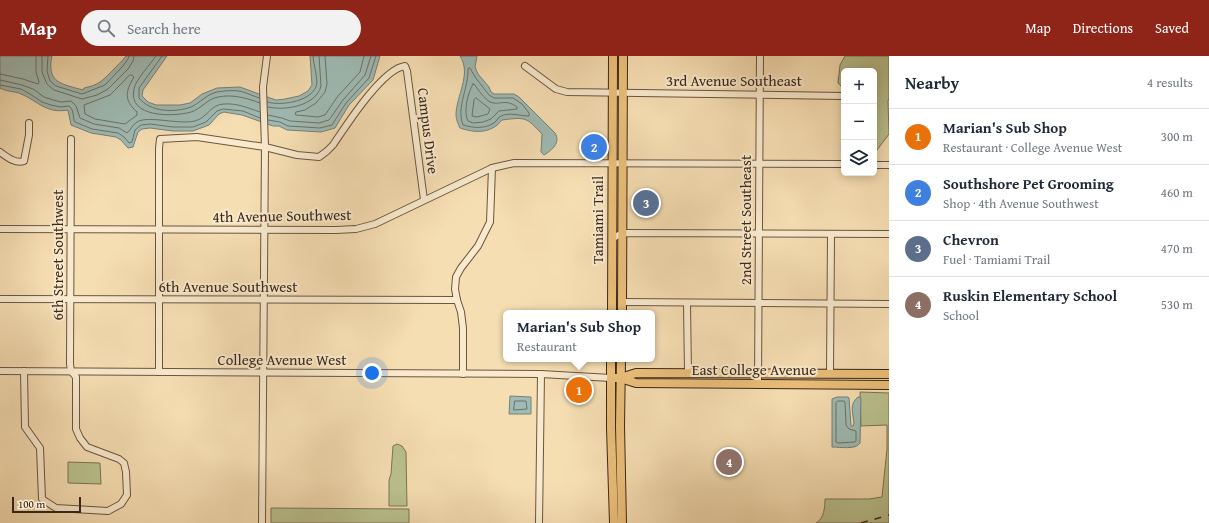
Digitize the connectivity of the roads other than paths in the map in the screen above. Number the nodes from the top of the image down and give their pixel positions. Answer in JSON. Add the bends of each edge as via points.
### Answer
{"nodes":[{"id":1,"x":268,"y":56,"type":"edge"},
{"id":2,"x":613,"y":56,"type":"edge"},
{"id":3,"x":623,"y":56,"type":"edge"},
{"id":4,"x":760,"y":56,"type":"edge"},
{"id":5,"x":525,"y":66,"type":"dead end"},
{"id":6,"x":613,"y":94,"type":"junction"},
{"id":7,"x":623,"y":94,"type":"junction"},
{"id":8,"x":759,"y":94,"type":"junction"},
{"id":9,"x":841,"y":96,"type":"edge"},
{"id":10,"x":29,"y":123,"type":"dead end"},
{"id":11,"x":71,"y":139,"type":"dead end"},
{"id":12,"x":265,"y":146,"type":"junction"},
{"id":13,"x":0,"y":152,"type":"edge"},
{"id":14,"x":612,"y":164,"type":"junction"},
{"id":15,"x":623,"y":164,"type":"junction"},
{"id":16,"x":759,"y":164,"type":"junction"},
{"id":17,"x":841,"y":164,"type":"edge"},
{"id":18,"x":877,"y":165,"type":"edge"},
{"id":19,"x":889,"y":165,"type":"edge"},
{"id":20,"x":492,"y":168,"type":"junction"},
{"id":21,"x":424,"y":200,"type":"junction"},
{"id":22,"x":0,"y":228,"type":"edge"},
{"id":23,"x":71,"y":229,"type":"junction"},
{"id":24,"x":160,"y":230,"type":"junction"},
{"id":25,"x":264,"y":230,"type":"junction"},
{"id":26,"x":622,"y":233,"type":"junction"},
{"id":27,"x":758,"y":234,"type":"junction"},
{"id":28,"x":889,"y":234,"type":"edge"},
{"id":29,"x":831,"y":235,"type":"junction"},
{"id":30,"x":612,"y":239,"type":"junction"},
{"id":31,"x":612,"y":291,"type":"junction"},
{"id":32,"x":0,"y":299,"type":"edge"},
{"id":33,"x":71,"y":299,"type":"junction"},
{"id":34,"x":159,"y":299,"type":"junction"},
{"id":35,"x":264,"y":300,"type":"junction"},
{"id":36,"x":457,"y":300,"type":"junction"},
{"id":37,"x":622,"y":302,"type":"junction"},
{"id":38,"x":687,"y":303,"type":"junction"},
{"id":39,"x":758,"y":303,"type":"junction"},
{"id":40,"x":830,"y":303,"type":"junction"},
{"id":41,"x":889,"y":304,"type":"edge"},
{"id":42,"x":612,"y":310,"type":"edge"},
{"id":43,"x":622,"y":310,"type":"edge"},
{"id":44,"x":611,"y":362,"type":"edge"},
{"id":45,"x":621,"y":362,"type":"edge"},
{"id":46,"x":0,"y":371,"type":"edge"},
{"id":47,"x":24,"y":371,"type":"junction"},
{"id":48,"x":71,"y":371,"type":"junction"},
{"id":49,"x":159,"y":372,"type":"junction"},
{"id":50,"x":263,"y":372,"type":"junction"},
{"id":51,"x":688,"y":373,"type":"junction"},
{"id":52,"x":463,"y":374,"type":"junction"},
{"id":53,"x":541,"y":374,"type":"junction"},
{"id":54,"x":758,"y":374,"type":"junction"},
{"id":55,"x":830,"y":374,"type":"junction"},
{"id":56,"x":889,"y":374,"type":"edge"},
{"id":57,"x":611,"y":378,"type":"junction"},
{"id":58,"x":620,"y":378,"type":"junction"},
{"id":59,"x":758,"y":384,"type":"junction"},
{"id":60,"x":889,"y":385,"type":"edge"},
{"id":61,"x":262,"y":523,"type":"edge"},
{"id":62,"x":540,"y":523,"type":"edge"},
{"id":63,"x":614,"y":523,"type":"edge"},
{"id":64,"x":622,"y":523,"type":"edge"}],
"edges":[{"from":1,"to":12,"type":"street","via":[[263,87]]},
{"from":2,"to":6,"type":"main road","name":"Tamiami Trail"},
{"from":3,"to":7,"type":"main road","name":"Tamiami Trail"},
{"from":4,"to":8,"type":"street","name":"2nd Street Southeast"},
{"from":5,"to":6,"type":"street","name":"3rd Avenue Southeast","via":[[556,89],[567,92]]},
{"from":6,"to":7,"type":"street","name":"3rd Avenue Southeast"},
{"from":6,"to":14,"type":"main road","name":"Tamiami Trail"},
{"from":7,"to":8,"type":"street","name":"3rd Avenue Southeast"},
{"from":7,"to":15,"type":"main road","name":"Tamiami Trail"},
{"from":8,"to":9,"type":"street","name":"3rd Avenue Southeast"},
{"from":8,"to":16,"type":"street","name":"2nd Street Southeast"},
{"from":10,"to":13,"type":"street","via":[[24,161],[15,161]]},
{"from":11,"to":23,"type":"street","name":"6th Street Southwest"},
{"from":12,"to":21,"type":"street","name":"Campus Drive","via":[[297,155],[319,157],[333,144],[381,81],[404,66],[407,71]]},
{"from":12,"to":24,"type":"street","via":[[197,137],[160,139]]},
{"from":12,"to":25,"type":"street"},
{"from":14,"to":15,"type":"street","name":"4th Avenue Southwest"},
{"from":14,"to":20,"type":"street","name":"4th Avenue Southwest","via":[[514,163]]},
{"from":14,"to":30,"type":"main road","name":"Tamiami Trail"},
{"from":15,"to":16,"type":"street","name":"4th Avenue Southwest"},
{"from":15,"to":26,"type":"main road","name":"Tamiami Trail"},
{"from":16,"to":17,"type":"street","name":"4th Avenue Southwest"},
{"from":16,"to":27,"type":"street","name":"2nd Street Southeast"},
{"from":18,"to":19,"type":"street"},
{"from":20,"to":21,"type":"street","name":"4th Avenue Southwest"},
{"from":20,"to":36,"type":"street","via":[[490,222],[478,246],[456,278]]},
{"from":21,"to":25,"type":"street","name":"4th Avenue Southwest","via":[[375,224],[356,229]]},
{"from":22,"to":23,"type":"street","name":"4th Avenue Southwest"},
{"from":23,"to":24,"type":"street","name":"4th Avenue Southwest"},
{"from":23,"to":33,"type":"street","name":"6th Street Southwest"},
{"from":24,"to":25,"type":"street","name":"4th Avenue Southwest"},
{"from":24,"to":34,"type":"street"},
{"from":25,"to":35,"type":"street"},
{"from":26,"to":27,"type":"street"},
{"from":26,"to":30,"type":"street"},
{"from":26,"to":37,"type":"main road","name":"Tamiami Trail"},
{"from":27,"to":29,"type":"street"},
{"from":27,"to":39,"type":"street","name":"2nd Street Southeast"},
{"from":28,"to":29,"type":"street"},
{"from":29,"to":40,"type":"street"},
{"from":30,"to":31,"type":"main road","name":"Tamiami Trail"},
{"from":31,"to":37,"type":"main road","via":[[618,301]]},
{"from":31,"to":42,"type":"main road","name":"Tamiami Trail"},
{"from":32,"to":33,"type":"street","name":"6th Avenue Southwest"},
{"from":33,"to":34,"type":"street","name":"6th Avenue Southwest"},
{"from":33,"to":48,"type":"street","name":"6th Street Southwest"},
{"from":34,"to":35,"type":"street","name":"6th Avenue Southwest"},
{"from":34,"to":49,"type":"street"},
{"from":35,"to":36,"type":"street","name":"6th Avenue Southwest"},
{"from":35,"to":50,"type":"street"},
{"from":36,"to":52,"type":"street","via":[[463,328]]},
{"from":37,"to":38,"type":"street"},
{"from":37,"to":43,"type":"main road","name":"Tamiami Trail"},
{"from":38,"to":39,"type":"street"},
{"from":38,"to":51,"type":"street"},
{"from":39,"to":40,"type":"street"},
{"from":39,"to":54,"type":"street","name":"2nd Street Southeast"},
{"from":40,"to":41,"type":"street"},
{"from":40,"to":55,"type":"street"},
{"from":44,"to":57,"type":"main road"},
{"from":45,"to":58,"type":"main road"},
{"from":46,"to":47,"type":"street","name":"College Avenue West"},
{"from":47,"to":48,"type":"street","name":"College Avenue West"},
{"from":47,"to":48,"type":"street","name":"6th Street Southwest","via":[[25,427],[40,448],[42,499],[56,508],[108,511],[121,504],[127,495],[124,463],[87,447],[80,438],[76,429],[76,377]]},
{"from":48,"to":49,"type":"street","name":"College Avenue West"},
{"from":49,"to":50,"type":"street","name":"College Avenue West"},
{"from":50,"to":52,"type":"street","name":"College Avenue West"},
{"from":50,"to":61,"type":"street"},
{"from":51,"to":54,"type":"main road","name":"East College Avenue"},
{"from":51,"to":58,"type":"main road","name":"East College Avenue","via":[[636,373]]},
{"from":52,"to":53,"type":"street","name":"College Avenue West"},
{"from":53,"to":57,"type":"street","name":"College Avenue West"},
{"from":53,"to":62,"type":"street"},
{"from":54,"to":55,"type":"main road","name":"East College Avenue"},
{"from":54,"to":59,"type":"street","name":"2nd Street Southeast"},
{"from":55,"to":56,"type":"main road","name":"East College Avenue"},
{"from":57,"to":58,"type":"main road","name":"East College Avenue"},
{"from":57,"to":63,"type":"main road"},
{"from":58,"to":59,"type":"main road","name":"East College Avenue","via":[[636,383]]},
{"from":58,"to":64,"type":"main road"},
{"from":59,"to":60,"type":"main road","name":"East College Avenue"}]}
